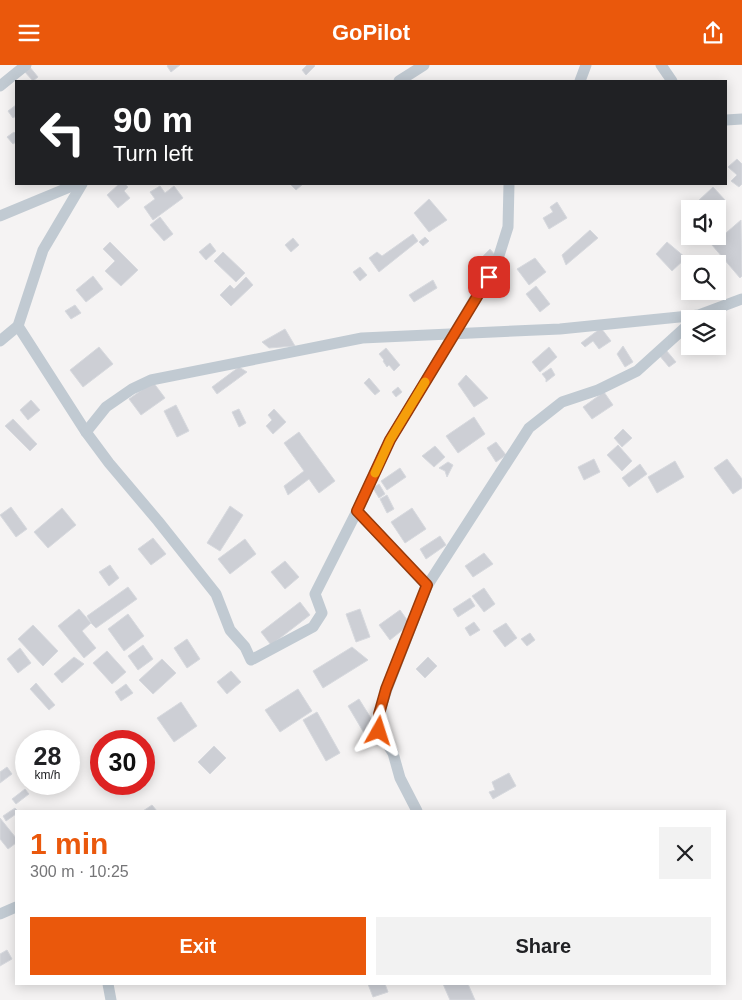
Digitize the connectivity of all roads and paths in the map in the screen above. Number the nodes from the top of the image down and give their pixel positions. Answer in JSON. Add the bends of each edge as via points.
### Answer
{"nodes":[{"id":1,"x":26,"y":65,"type":"edge"},
{"id":2,"x":424,"y":65,"type":"edge"},
{"id":3,"x":586,"y":65,"type":"edge"},
{"id":4,"x":661,"y":65,"type":"edge"},
{"id":5,"x":402,"y":80,"type":"edge"},
{"id":6,"x":580,"y":80,"type":"edge"},
{"id":7,"x":671,"y":80,"type":"edge"},
{"id":8,"x":0,"y":86,"type":"edge"},
{"id":9,"x":742,"y":119,"type":"edge"},
{"id":10,"x":727,"y":120,"type":"edge"},
{"id":11,"x":75,"y":185,"type":"edge"},
{"id":12,"x":81,"y":185,"type":"edge"},
{"id":13,"x":509,"y":185,"type":"edge"},
{"id":14,"x":0,"y":216,"type":"edge"},
{"id":15,"x":742,"y":299,"type":"edge"},
{"id":16,"x":714,"y":310,"type":"edge"},
{"id":17,"x":681,"y":318,"type":"edge"},
{"id":18,"x":18,"y":326,"type":"junction"},
{"id":19,"x":681,"y":331,"type":"edge"},
{"id":20,"x":455,"y":333,"type":"junction"},
{"id":21,"x":0,"y":341,"type":"edge"},
{"id":22,"x":86,"y":432,"type":"junction"},
{"id":23,"x":357,"y":511,"type":"junction"},
{"id":24,"x":427,"y":585,"type":"junction"},
{"id":25,"x":416,"y":810,"type":"edge"},
{"id":26,"x":15,"y":908,"type":"edge"},
{"id":27,"x":0,"y":915,"type":"edge"},
{"id":28,"x":108,"y":985,"type":"edge"},
{"id":29,"x":111,"y":1000,"type":"edge"}],
"edges":[{"from":1,"to":8,"type":"street"},
{"from":2,"to":5,"type":"street"},
{"from":3,"to":6,"type":"street"},
{"from":4,"to":7,"type":"street"},
{"from":9,"to":10,"type":"street"},
{"from":11,"to":14,"type":"street"},
{"from":12,"to":18,"type":"street","via":[[43,250]]},
{"from":13,"to":20,"type":"street","via":[[508,227],[497,262]]},
{"from":15,"to":16,"type":"street"},
{"from":17,"to":20,"type":"street","via":[[560,329]]},
{"from":18,"to":21,"type":"street"},
{"from":18,"to":22,"type":"street"},
{"from":19,"to":24,"type":"street","via":[[637,371],[598,390],[562,402],[529,428]]},
{"from":20,"to":22,"type":"street","via":[[362,338],[151,380],[106,407]]},
{"from":20,"to":23,"type":"street","via":[[390,440]]},
{"from":22,"to":23,"type":"street","via":[[216,594],[230,630],[252,660],[312,627],[322,613],[315,594]]},
{"from":23,"to":24,"type":"street"},
{"from":24,"to":25,"type":"street","via":[[379,714],[379,731],[394,753],[400,778]]},
{"from":26,"to":27,"type":"street"},
{"from":28,"to":29,"type":"street"}]}
